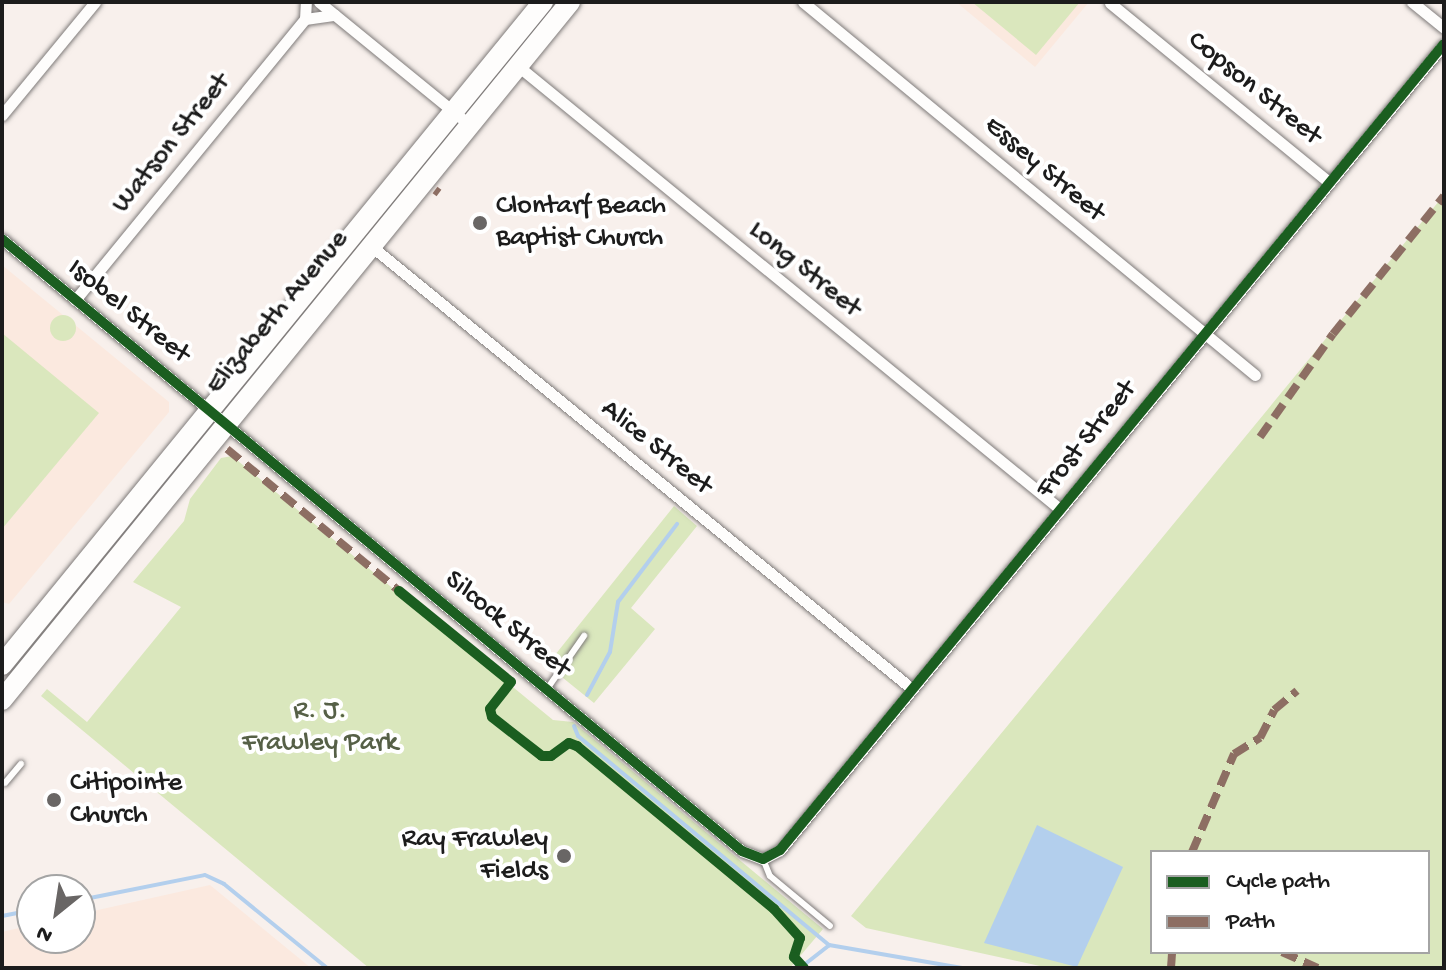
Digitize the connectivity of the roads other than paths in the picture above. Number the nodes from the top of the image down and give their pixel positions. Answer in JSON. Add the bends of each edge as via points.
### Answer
{"nodes":[{"id":1,"x":95,"y":2,"type":"edge"},
{"id":2,"x":306,"y":2,"type":"edge"},
{"id":3,"x":320,"y":2,"type":"edge"},
{"id":4,"x":543,"y":2,"type":"edge"},
{"id":5,"x":570,"y":2,"type":"edge"},
{"id":6,"x":803,"y":2,"type":"edge"},
{"id":7,"x":1412,"y":2,"type":"edge"},
{"id":8,"x":1110,"y":3,"type":"edge"},
{"id":9,"x":335,"y":15,"type":"junction"},
{"id":10,"x":305,"y":19,"type":"junction"},
{"id":11,"x":1444,"y":28,"type":"edge"},
{"id":12,"x":1444,"y":44,"type":"edge"},
{"id":13,"x":518,"y":66,"type":"junction"},
{"id":14,"x":2,"y":115,"type":"edge"},
{"id":15,"x":462,"y":118,"type":"junction"},
{"id":16,"x":1330,"y":183,"type":"junction"},
{"id":17,"x":2,"y":239,"type":"edge"},
{"id":18,"x":370,"y":245,"type":"junction"},
{"id":19,"x":75,"y":300,"type":"junction"},
{"id":20,"x":1205,"y":334,"type":"junction"},
{"id":21,"x":1255,"y":375,"type":"dead end"},
{"id":22,"x":208,"y":408,"type":"junction"},
{"id":23,"x":223,"y":424,"type":"junction"},
{"id":24,"x":1061,"y":510,"type":"junction"},
{"id":25,"x":584,"y":636,"type":"dead end"},
{"id":26,"x":2,"y":664,"type":"edge"},
{"id":27,"x":547,"y":689,"type":"junction"},
{"id":28,"x":912,"y":689,"type":"junction"},
{"id":29,"x":2,"y":700,"type":"edge"},
{"id":30,"x":21,"y":764,"type":"dead end"},
{"id":31,"x":5,"y":783,"type":"dead end"},
{"id":32,"x":763,"y":859,"type":"junction"},
{"id":33,"x":830,"y":926,"type":"dead end"}],
"edges":[{"from":1,"to":14,"type":"street"},
{"from":2,"to":10,"type":"street"},
{"from":3,"to":9,"type":"street"},
{"from":4,"to":15,"type":"highway","name":"Elizabeth Avenue"},
{"from":5,"to":13,"type":"highway","name":"Elizabeth Avenue"},
{"from":6,"to":20,"type":"street","name":"Essey Street"},
{"from":7,"to":11,"type":"street"},
{"from":8,"to":16,"type":"street","name":"Copson Street"},
{"from":9,"to":10,"type":"street"},
{"from":9,"to":15,"type":"street"},
{"from":10,"to":19,"type":"street","name":"Watson Street"},
{"from":12,"to":16,"type":"street","name":"Frost Street"},
{"from":13,"to":15,"type":"highway","name":"Elizabeth Avenue"},
{"from":13,"to":24,"type":"street","name":"Long Street"},
{"from":15,"to":18,"type":"highway","name":"Elizabeth Avenue"},
{"from":15,"to":22,"type":"highway","name":"Elizabeth Avenue"},
{"from":16,"to":20,"type":"street","name":"Frost Street"},
{"from":17,"to":19,"type":"street","name":"Isobel Street"},
{"from":18,"to":23,"type":"highway","name":"Elizabeth Avenue"},
{"from":18,"to":28,"type":"street","name":"Alice Street"},
{"from":19,"to":22,"type":"street","name":"Isobel Street"},
{"from":20,"to":21,"type":"street","name":"Essey Street"},
{"from":20,"to":24,"type":"street","name":"Frost Street"},
{"from":22,"to":23,"type":"street","name":"Isobel Street"},
{"from":22,"to":26,"type":"highway","name":"Elizabeth Avenue"},
{"from":23,"to":27,"type":"street","name":"Silcock Street"},
{"from":23,"to":29,"type":"highway","name":"Elizabeth Avenue"},
{"from":24,"to":28,"type":"street","name":"Frost Street"},
{"from":25,"to":27,"type":"lane"},
{"from":27,"to":32,"type":"street","name":"Silcock Street","via":[[742,851]]},
{"from":28,"to":32,"type":"street","name":"Frost Street","via":[[780,850]]},
{"from":30,"to":31,"type":"lane"},
{"from":32,"to":33,"type":"lane","via":[[770,876]]}]}
